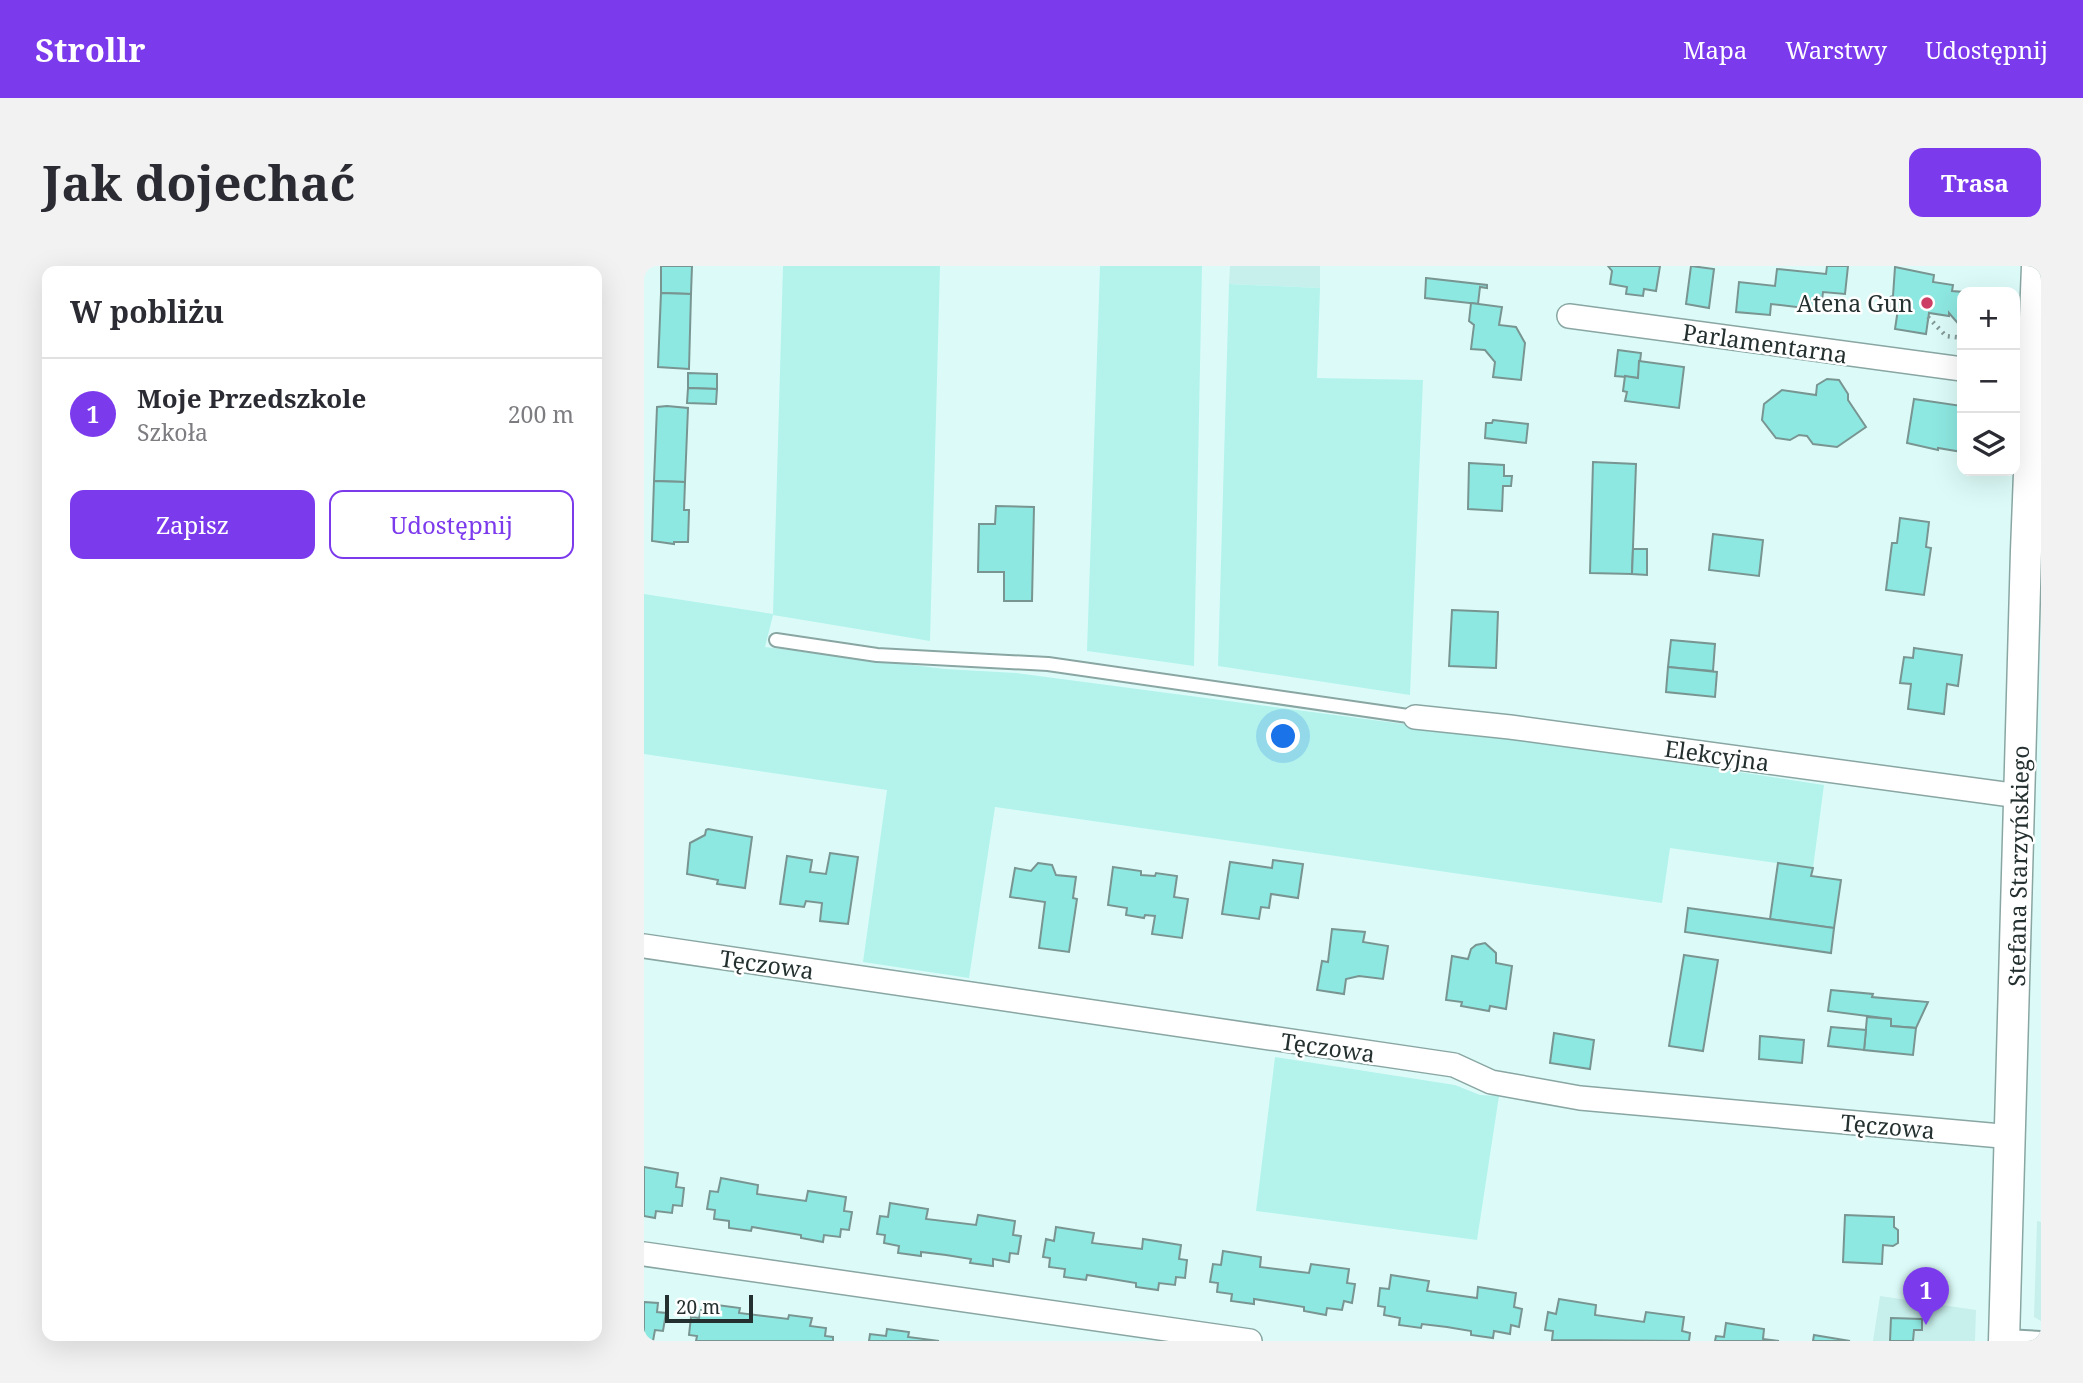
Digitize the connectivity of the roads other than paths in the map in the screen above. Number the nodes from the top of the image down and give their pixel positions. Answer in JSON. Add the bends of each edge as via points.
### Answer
{"nodes":[{"id":1,"x":2037,"y":266,"type":"edge"},
{"id":2,"x":1569,"y":316,"type":"dead end"},
{"id":3,"x":1957,"y":368,"type":"edge"},
{"id":4,"x":2024,"y":377,"type":"edge"},
{"id":5,"x":2034,"y":552,"type":"edge"},
{"id":6,"x":776,"y":640,"type":"dead end"},
{"id":7,"x":1415,"y":717,"type":"joint"},
{"id":8,"x":2019,"y":796,"type":"junction"},
{"id":9,"x":644,"y":946,"type":"edge"},
{"id":10,"x":2011,"y":1137,"type":"junction"},
{"id":11,"x":644,"y":1254,"type":"edge"},
{"id":12,"x":2041,"y":1338,"type":"edge"},
{"id":13,"x":2004,"y":1339,"type":"edge"},
{"id":14,"x":1250,"y":1341,"type":"edge"}],
"edges":[{"from":1,"to":4,"type":"street","name":"Stefana Starzyńskiego"},
{"from":2,"to":3,"type":"street","name":"Parlamentarna"},
{"from":4,"to":5,"type":"street","name":"Stefana Starzyńskiego"},
{"from":5,"to":8,"type":"street","name":"Stefana Starzyńskiego"},
{"from":6,"to":7,"type":"lane","via":[[877,654],[1048,664]]},
{"from":7,"to":8,"type":"street","name":"Elekcyjna"},
{"from":8,"to":10,"type":"street","name":"Stefana Starzyńskiego"},
{"from":9,"to":10,"type":"street","name":"Tęczowa","via":[[1454,1065],[1492,1082],[1580,1098]]},
{"from":10,"to":13,"type":"street","name":"Stefana Starzyńskiego"},
{"from":11,"to":14,"type":"street"},
{"from":12,"to":13,"type":"lane"}]}
